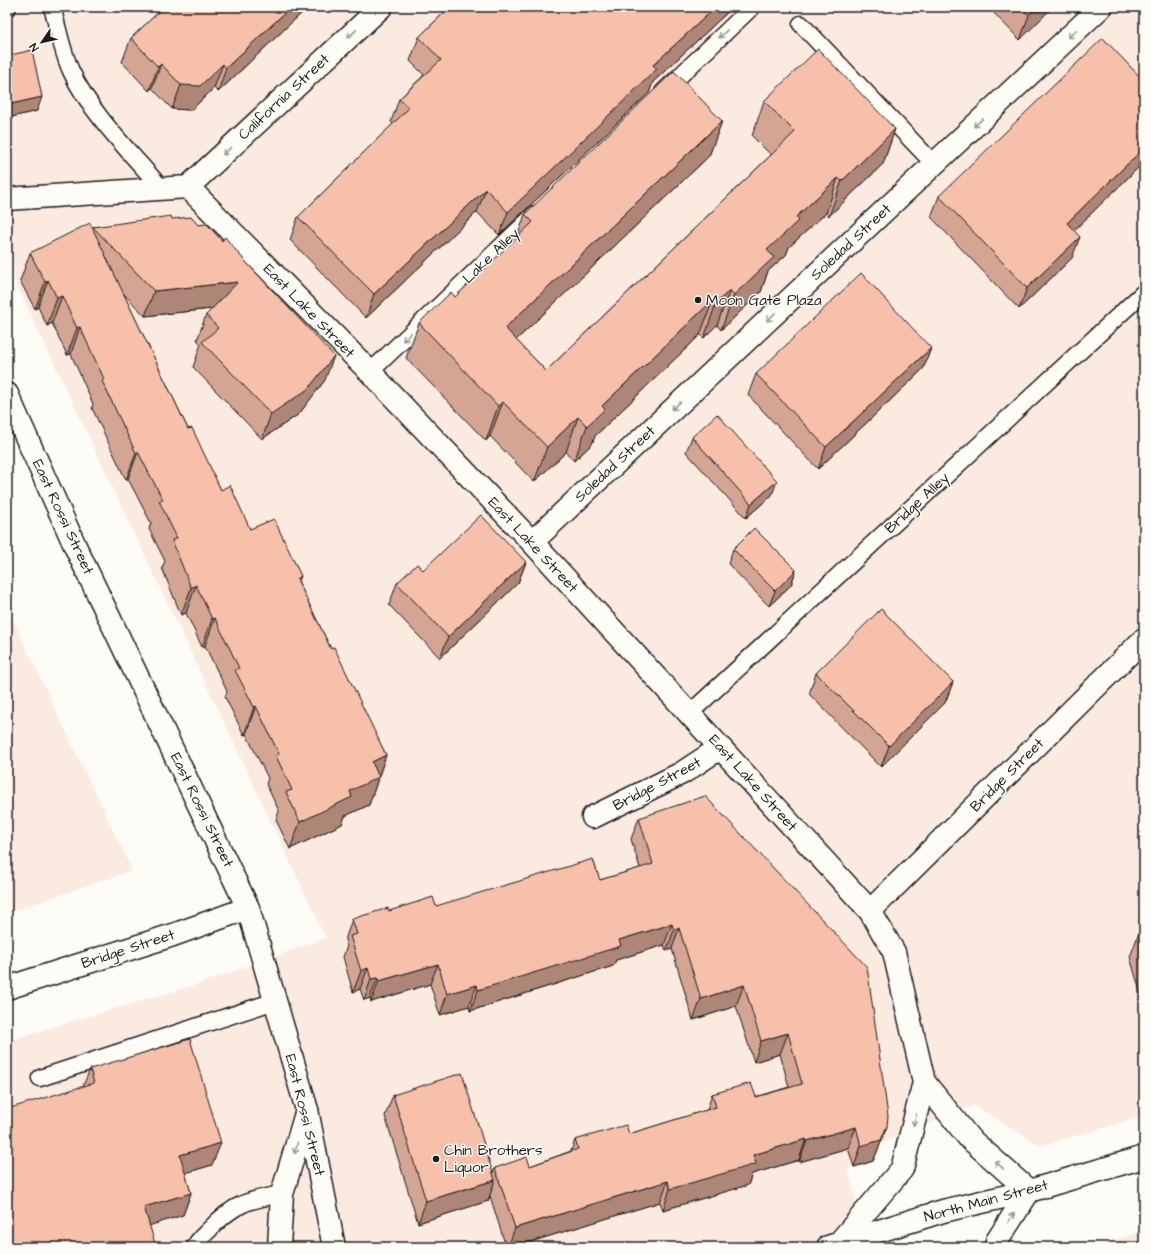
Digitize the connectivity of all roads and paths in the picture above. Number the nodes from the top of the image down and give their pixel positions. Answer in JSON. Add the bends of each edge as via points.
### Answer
{"nodes":[{"id":1,"x":52,"y":7,"type":"edge"},
{"id":2,"x":381,"y":7,"type":"edge"},
{"id":3,"x":752,"y":7,"type":"edge"},
{"id":4,"x":1101,"y":7,"type":"edge"},
{"id":5,"x":801,"y":24,"type":"dead end"},
{"id":6,"x":655,"y":100,"type":"edge"},
{"id":7,"x":934,"y":164,"type":"junction"},
{"id":8,"x":188,"y":187,"type":"junction"},
{"id":9,"x":162,"y":189,"type":"junction"},
{"id":10,"x":7,"y":199,"type":"edge"},
{"id":11,"x":546,"y":203,"type":"edge"},
{"id":12,"x":1144,"y":292,"type":"edge"},
{"id":13,"x":370,"y":372,"type":"junction"},
{"id":14,"x":7,"y":394,"type":"edge"},
{"id":15,"x":532,"y":542,"type":"junction"},
{"id":16,"x":1144,"y":639,"type":"edge"},
{"id":17,"x":689,"y":714,"type":"junction"},
{"id":18,"x":720,"y":748,"type":"junction"},
{"id":19,"x":592,"y":817,"type":"dead end"},
{"id":20,"x":248,"y":908,"type":"junction"},
{"id":21,"x":870,"y":911,"type":"junction"},
{"id":22,"x":7,"y":988,"type":"edge"},
{"id":23,"x":275,"y":1001,"type":"junction"},
{"id":24,"x":40,"y":1078,"type":"dead end"},
{"id":25,"x":924,"y":1082,"type":"junction"},
{"id":26,"x":307,"y":1110,"type":"junction"},
{"id":27,"x":1144,"y":1157,"type":"edge"},
{"id":28,"x":1029,"y":1190,"type":"junction"},
{"id":29,"x":282,"y":1194,"type":"junction"},
{"id":30,"x":838,"y":1246,"type":"edge"},
{"id":31,"x":195,"y":1247,"type":"edge"},
{"id":32,"x":279,"y":1247,"type":"edge"},
{"id":33,"x":334,"y":1247,"type":"edge"},
{"id":34,"x":996,"y":1247,"type":"edge"}],
"edges":[{"from":1,"to":9,"type":"lane","via":[[64,53],[77,84],[100,116]]},
{"from":2,"to":8,"type":"street","name":"California Street","one_way":true},
{"from":3,"to":6,"type":"lane","one_way":true},
{"from":4,"to":7,"type":"street","name":"Soledad Street","one_way":true},
{"from":5,"to":7,"type":"lane"},
{"from":7,"to":15,"type":"street","name":"Soledad Street","one_way":true},
{"from":8,"to":9,"type":"street"},
{"from":8,"to":13,"type":"street","name":"East Lake Street"},
{"from":9,"to":10,"type":"street"},
{"from":11,"to":13,"type":"lane","name":"Lake Alley","one_way":true},
{"from":12,"to":17,"type":"lane","name":"Bridge Alley"},
{"from":13,"to":15,"type":"street","name":"East Lake Street"},
{"from":14,"to":20,"type":"street","name":"East Rossi Street","via":[[76,548]]},
{"from":15,"to":17,"type":"street","name":"East Lake Street"},
{"from":16,"to":21,"type":"street","name":"Bridge Street"},
{"from":17,"to":18,"type":"street","name":"East Lake Street"},
{"from":18,"to":19,"type":"street","name":"Bridge Street","via":[[682,773]]},
{"from":18,"to":21,"type":"street","name":"East Lake Street"},
{"from":20,"to":22,"type":"street","name":"Bridge Street"},
{"from":20,"to":23,"type":"street","name":"East Rossi Street"},
{"from":21,"to":25,"type":"street","name":"East Lake Street","via":[[894,952]]},
{"from":23,"to":24,"type":"lane"},
{"from":23,"to":26,"type":"street","name":"East Rossi Street"},
{"from":28,"to":25,"type":"street","name":"East Lake Street","one_way":true,"via":[[969,1138]]},
{"from":25,"to":30,"type":"street","name":"East Lake Street","one_way":true,"via":[[902,1169]]},
{"from":26,"to":29,"type":"street","one_way":true},
{"from":26,"to":33,"type":"street","name":"East Rossi Street"},
{"from":27,"to":28,"type":"street","name":"North Main Street"},
{"from":28,"to":30,"type":"street","name":"North Main Street","via":[[943,1211]]},
{"from":34,"to":28,"type":"street","one_way":true,"via":[[997,1241]]},
{"from":29,"to":31,"type":"lane","via":[[236,1206],[216,1222]]},
{"from":29,"to":32,"type":"street"}]}
